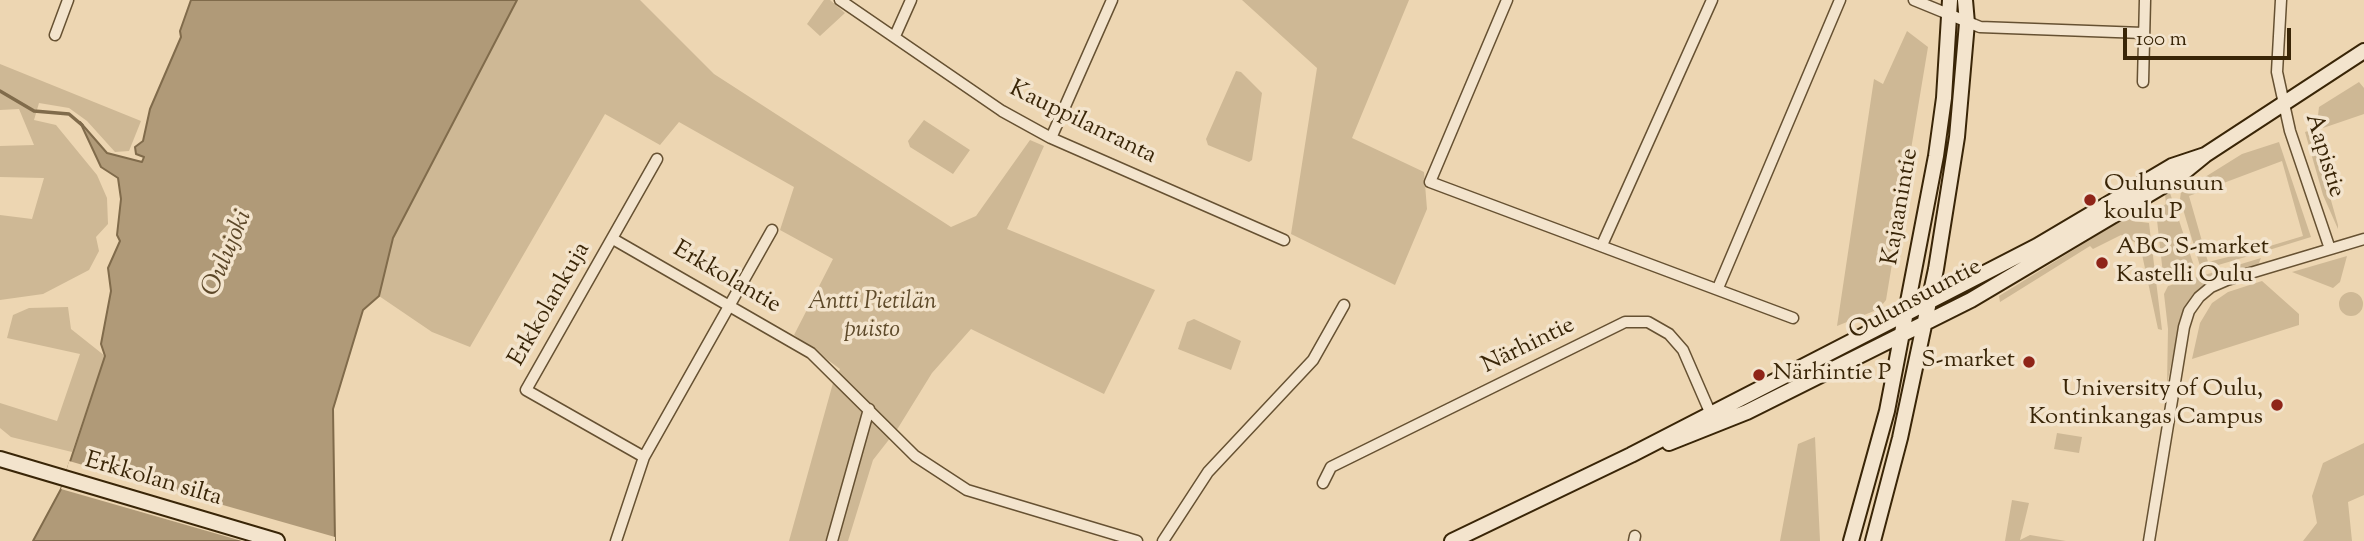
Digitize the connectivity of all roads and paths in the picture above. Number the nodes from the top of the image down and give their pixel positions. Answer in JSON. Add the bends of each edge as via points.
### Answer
{"nodes":[{"id":1,"x":68,"y":0,"type":"edge"},
{"id":2,"x":839,"y":0,"type":"edge"},
{"id":3,"x":911,"y":0,"type":"edge"},
{"id":4,"x":1112,"y":0,"type":"edge"},
{"id":5,"x":1507,"y":0,"type":"edge"},
{"id":6,"x":1712,"y":0,"type":"edge"},
{"id":7,"x":1840,"y":0,"type":"edge"},
{"id":8,"x":1914,"y":0,"type":"edge"},
{"id":9,"x":1950,"y":0,"type":"edge"},
{"id":10,"x":1965,"y":0,"type":"edge"},
{"id":11,"x":2145,"y":0,"type":"edge"},
{"id":12,"x":2281,"y":0,"type":"edge"},
{"id":13,"x":1958,"y":20,"type":"junction"},
{"id":14,"x":2143,"y":33,"type":"junction"},
{"id":15,"x":55,"y":35,"type":"dead end"},
{"id":16,"x":895,"y":36,"type":"junction"},
{"id":17,"x":2364,"y":51,"type":"edge"},
{"id":18,"x":2143,"y":82,"type":"dead end"},
{"id":19,"x":2285,"y":102,"type":"junction"},
{"id":20,"x":1052,"y":138,"type":"junction"},
{"id":21,"x":2205,"y":155,"type":"junction"},
{"id":22,"x":657,"y":159,"type":"dead end"},
{"id":23,"x":772,"y":230,"type":"dead end"},
{"id":24,"x":613,"y":239,"type":"junction"},
{"id":25,"x":2364,"y":239,"type":"edge"},
{"id":26,"x":1284,"y":240,"type":"dead end"},
{"id":27,"x":1601,"y":245,"type":"junction"},
{"id":28,"x":2330,"y":249,"type":"junction"},
{"id":29,"x":1718,"y":288,"type":"junction"},
{"id":30,"x":1930,"y":300,"type":"junction"},
{"id":31,"x":729,"y":303,"type":"junction"},
{"id":32,"x":1344,"y":305,"type":"dead end"},
{"id":33,"x":1907,"y":313,"type":"junction"},
{"id":34,"x":1793,"y":318,"type":"dead end"},
{"id":35,"x":1925,"y":324,"type":"junction"},
{"id":36,"x":1902,"y":336,"type":"junction"},
{"id":37,"x":869,"y":410,"type":"junction"},
{"id":38,"x":1714,"y":419,"type":"junction"},
{"id":39,"x":644,"y":457,"type":"junction"},
{"id":40,"x":0,"y":459,"type":"edge"},
{"id":41,"x":1323,"y":483,"type":"dead end"},
{"id":42,"x":277,"y":541,"type":"edge"},
{"id":43,"x":617,"y":541,"type":"edge"},
{"id":44,"x":832,"y":541,"type":"edge"},
{"id":45,"x":1137,"y":541,"type":"edge"},
{"id":46,"x":1163,"y":541,"type":"edge"},
{"id":47,"x":1452,"y":541,"type":"edge"},
{"id":48,"x":1851,"y":541,"type":"edge"},
{"id":49,"x":1873,"y":541,"type":"edge"},
{"id":50,"x":2149,"y":541,"type":"edge"}],
"edges":[{"from":1,"to":15,"type":"street"},
{"from":2,"to":16,"type":"street","name":"Kauppilanranta"},
{"from":3,"to":16,"type":"street"},
{"from":4,"to":20,"type":"street"},
{"from":5,"to":27,"type":"street","via":[[1430,182]]},
{"from":6,"to":27,"type":"street"},
{"from":7,"to":29,"type":"street"},
{"from":8,"to":13,"type":"street"},
{"from":9,"to":13,"type":"main road","name":"Kajaanintie"},
{"from":10,"to":13,"type":"main road","name":"Kajaanintie"},
{"from":11,"to":14,"type":"street"},
{"from":12,"to":19,"type":"street","name":"Aapistie","via":[[2277,72]]},
{"from":13,"to":14,"type":"street","via":[[1980,27]]},
{"from":13,"to":30,"type":"main road","name":"Kajaanintie","via":[[1957,137]]},
{"from":13,"to":33,"type":"main road","name":"Kajaanintie"},
{"from":14,"to":18,"type":"street"},
{"from":16,"to":20,"type":"street","name":"Kauppilanranta","via":[[1002,111]]},
{"from":17,"to":19,"type":"main road","name":"Oulunsuuntie"},
{"from":19,"to":21,"type":"main road","name":"Oulunsuuntie"},
{"from":19,"to":28,"type":"street","name":"Aapistie","via":[[2290,131]]},
{"from":20,"to":26,"type":"street","name":"Kauppilanranta"},
{"from":21,"to":30,"type":"main road","name":"Oulunsuuntie","via":[[2172,166],[2076,225]]},
{"from":21,"to":35,"type":"main road","name":"Oulunsuuntie","via":[[2178,177]]},
{"from":22,"to":24,"type":"street","name":"Erkkolankuja"},
{"from":23,"to":31,"type":"street"},
{"from":24,"to":31,"type":"street","name":"Erkkolantie"},
{"from":24,"to":39,"type":"street","name":"Erkkolankuja","via":[[526,390]]},
{"from":25,"to":28,"type":"street"},
{"from":27,"to":29,"type":"street"},
{"from":28,"to":50,"type":"street","via":[[2211,287],[2189,311]]},
{"from":29,"to":34,"type":"street"},
{"from":30,"to":33,"type":"main road","name":"Oulunsuuntie"},
{"from":30,"to":35,"type":"main road","name":"Kajaanintie"},
{"from":31,"to":37,"type":"street","name":"Erkkolantie","via":[[811,353]]},
{"from":31,"to":39,"type":"street"},
{"from":32,"to":46,"type":"street","via":[[1312,360],[1208,472]]},
{"from":33,"to":36,"type":"main road","name":"Kajaanintie"},
{"from":33,"to":38,"type":"main road","name":"Oulunsuuntie"},
{"from":35,"to":36,"type":"main road","name":"Oulunsuuntie"},
{"from":35,"to":49,"type":"main road","name":"Kajaanintie"},
{"from":36,"to":38,"type":"main road","name":"Oulunsuuntie"},
{"from":36,"to":48,"type":"main road","name":"Kajaanintie","via":[[1887,411]]},
{"from":37,"to":44,"type":"street"},
{"from":37,"to":45,"type":"street","name":"Erkkolantie","via":[[915,456],[967,489]]},
{"from":38,"to":41,"type":"street","name":"Närhintie","via":[[1683,351],[1670,334],[1648,322],[1625,322],[1331,467]]},
{"from":38,"to":47,"type":"main road","name":"Oulunsuuntie"},
{"from":39,"to":43,"type":"street"},
{"from":40,"to":42,"type":"main road","name":"Erkkolan silta"}]}
